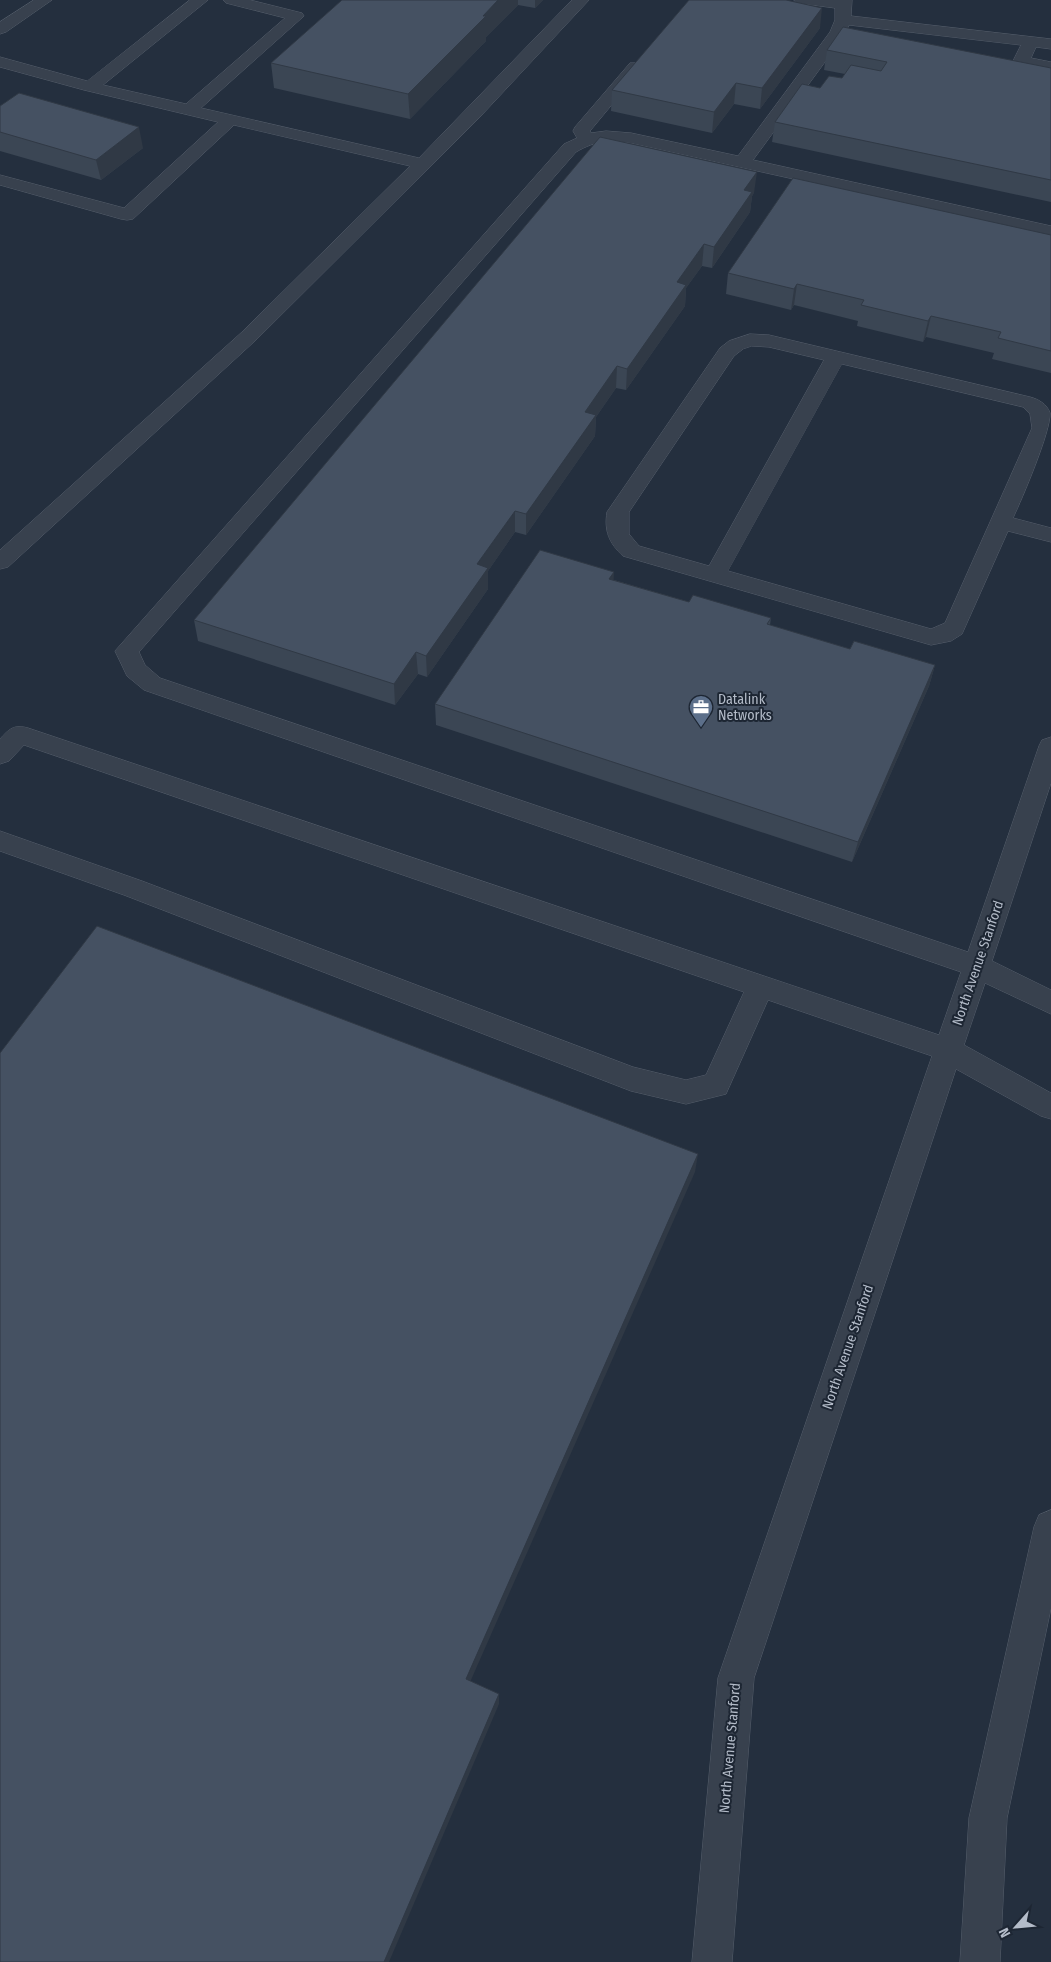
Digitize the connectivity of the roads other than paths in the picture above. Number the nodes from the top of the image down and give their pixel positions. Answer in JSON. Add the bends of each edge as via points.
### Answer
{"nodes":[{"id":1,"x":44,"y":0,"type":"edge"},
{"id":2,"x":200,"y":0,"type":"edge"},
{"id":3,"x":232,"y":0,"type":"edge"},
{"id":4,"x":581,"y":0,"type":"edge"},
{"id":5,"x":802,"y":0,"type":"edge"},
{"id":6,"x":843,"y":8,"type":"edge"},
{"id":7,"x":0,"y":29,"type":"edge"},
{"id":8,"x":1030,"y":42,"type":"junction"},
{"id":9,"x":1051,"y":44,"type":"edge"},
{"id":10,"x":648,"y":51,"type":"edge"},
{"id":11,"x":0,"y":62,"type":"edge"},
{"id":12,"x":1051,"y":67,"type":"edge"},
{"id":13,"x":90,"y":87,"type":"junction"},
{"id":14,"x":189,"y":110,"type":"junction"},
{"id":15,"x":230,"y":120,"type":"junction"},
{"id":16,"x":586,"y":139,"type":"junction"},
{"id":17,"x":742,"y":163,"type":"junction"},
{"id":18,"x":423,"y":164,"type":"junction"},
{"id":19,"x":0,"y":180,"type":"edge"},
{"id":20,"x":1051,"y":231,"type":"edge"},
{"id":21,"x":836,"y":357,"type":"junction"},
{"id":22,"x":1001,"y":522,"type":"junction"},
{"id":23,"x":1051,"y":535,"type":"edge"},
{"id":24,"x":0,"y":562,"type":"edge"},
{"id":25,"x":715,"y":575,"type":"junction"},
{"id":26,"x":1051,"y":746,"type":"edge"},
{"id":27,"x":0,"y":755,"type":"edge"},
{"id":28,"x":0,"y":841,"type":"edge"},
{"id":29,"x":977,"y":966,"type":"junction"},
{"id":30,"x":761,"y":986,"type":"junction"},
{"id":31,"x":1051,"y":1003,"type":"edge"},
{"id":32,"x":948,"y":1050,"type":"junction"},
{"id":33,"x":1051,"y":1107,"type":"edge"},
{"id":34,"x":1051,"y":1527,"type":"edge"},
{"id":35,"x":712,"y":1962,"type":"edge"},
{"id":36,"x":980,"y":1962,"type":"edge"}],
"edges":[{"from":1,"to":7,"type":"street"},
{"from":2,"to":13,"type":"street"},
{"from":3,"to":14,"type":"street","via":[[296,16]]},
{"from":4,"to":18,"type":"street"},
{"from":5,"to":6,"type":"street"},
{"from":6,"to":8,"type":"street"},
{"from":6,"to":17,"type":"street","via":[[838,33]]},
{"from":8,"to":9,"type":"street"},
{"from":8,"to":12,"type":"street","via":[[1021,61]]},
{"from":10,"to":16,"type":"street","via":[[581,131]]},
{"from":11,"to":13,"type":"street"},
{"from":13,"to":14,"type":"street"},
{"from":14,"to":15,"type":"street"},
{"from":15,"to":18,"type":"street"},
{"from":15,"to":19,"type":"street","via":[[127,215]]},
{"from":16,"to":17,"type":"street","via":[[604,134],[631,138]]},
{"from":16,"to":29,"type":"street","via":[[570,148],[128,651],[135,670],[152,684]]},
{"from":17,"to":20,"type":"street"},
{"from":18,"to":24,"type":"street","via":[[249,336]]},
{"from":21,"to":22,"type":"street","via":[[1030,404],[1040,410],[1042,428]]},
{"from":21,"to":25,"type":"street"},
{"from":21,"to":25,"type":"street","via":[[769,341],[750,340],[736,345],[727,352],[618,512],[619,540],[631,551]]},
{"from":22,"to":23,"type":"street"},
{"from":22,"to":25,"type":"street","via":[[954,628],[942,635],[931,636]]},
{"from":26,"to":29,"type":"street","name":"North Avenue Stanford"},
{"from":27,"to":30,"type":"street","via":[[19,734]]},
{"from":28,"to":30,"type":"street","via":[[133,888],[631,1079],[686,1092],[716,1085]]},
{"from":29,"to":31,"type":"street"},
{"from":29,"to":32,"type":"street","name":"North Avenue Stanford"},
{"from":30,"to":32,"type":"street"},
{"from":32,"to":33,"type":"street"},
{"from":32,"to":35,"type":"street","name":"North Avenue Stanford","via":[[736,1678]]},
{"from":34,"to":36,"type":"street","via":[[988,1818]]}]}
